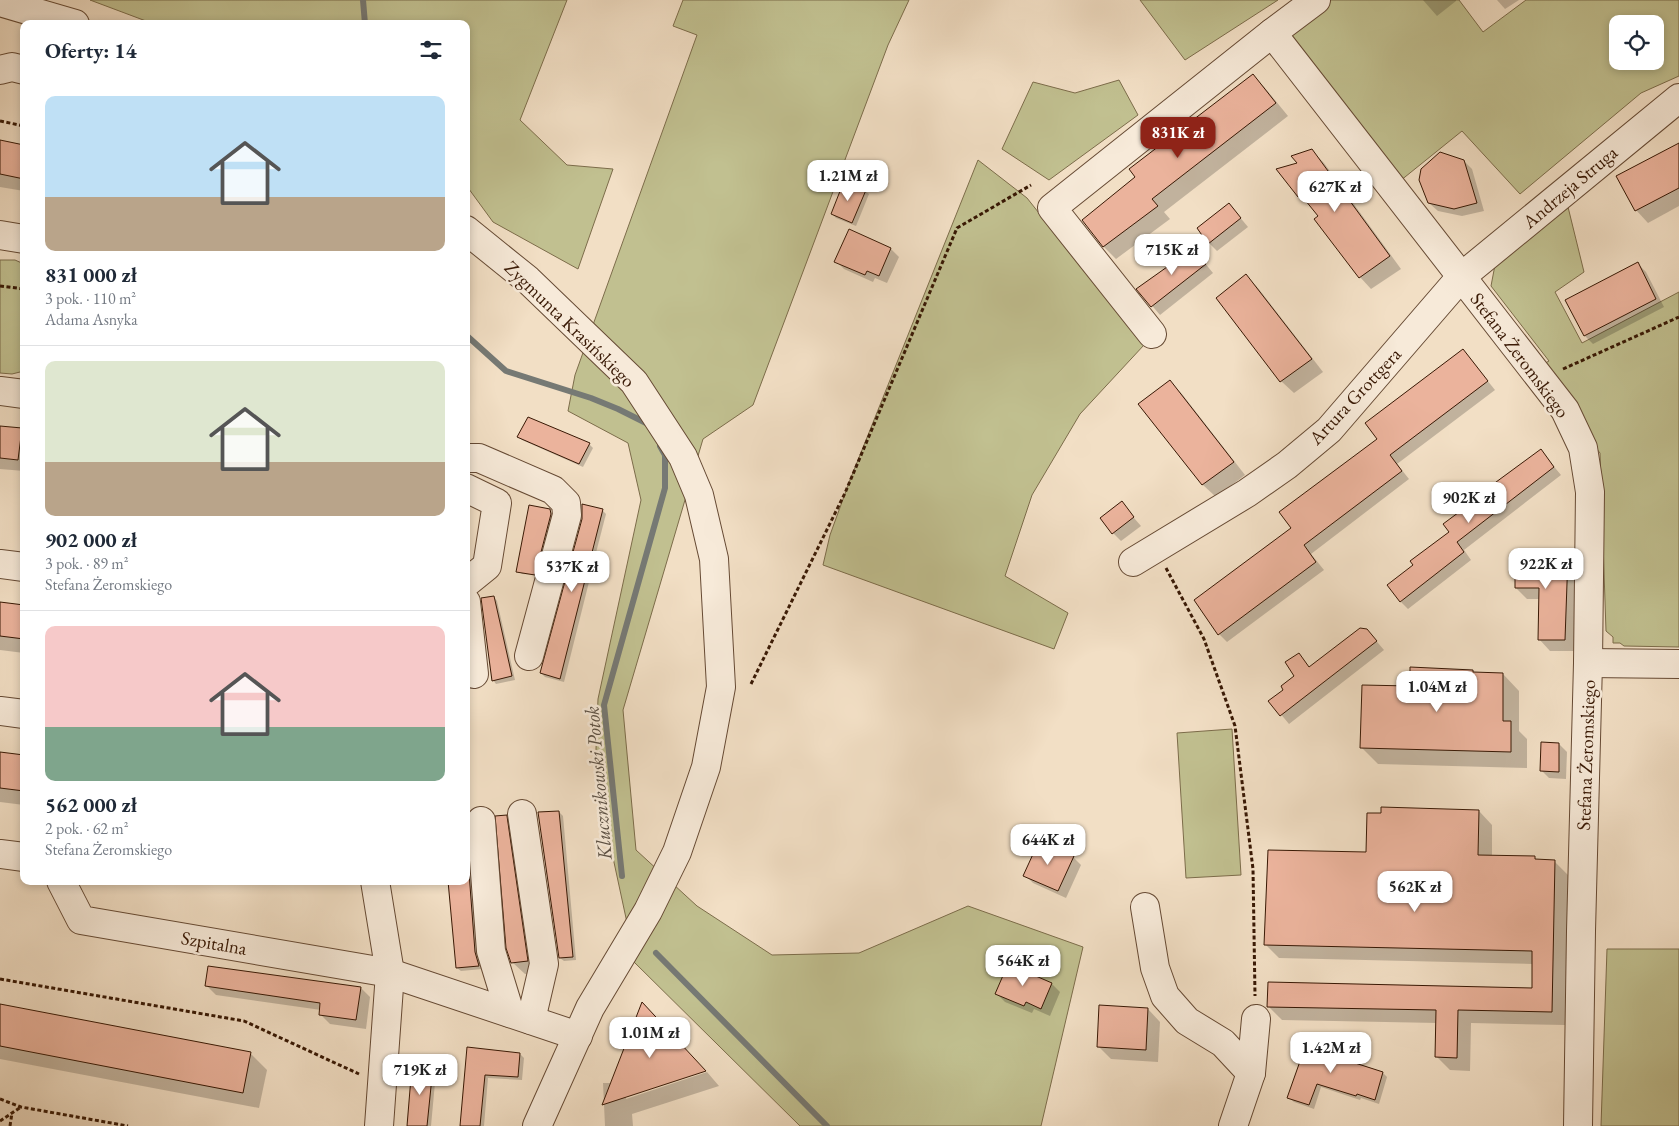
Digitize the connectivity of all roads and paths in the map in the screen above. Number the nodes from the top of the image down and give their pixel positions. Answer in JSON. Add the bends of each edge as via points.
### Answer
{"nodes":[{"id":1,"x":1316,"y":0,"type":"edge"},
{"id":2,"x":0,"y":2,"type":"edge"},
{"id":3,"x":62,"y":20,"type":"edge"},
{"id":4,"x":1272,"y":33,"type":"junction"},
{"id":5,"x":20,"y":69,"type":"edge"},
{"id":6,"x":0,"y":70,"type":"edge"},
{"id":7,"x":1679,"y":98,"type":"edge"},
{"id":8,"x":0,"y":121,"type":"edge"},
{"id":9,"x":20,"y":125,"type":"edge"},
{"id":10,"x":1031,"y":185,"type":"dead end"},
{"id":11,"x":470,"y":233,"type":"edge"},
{"id":12,"x":0,"y":235,"type":"edge"},
{"id":13,"x":20,"y":238,"type":"edge"},
{"id":14,"x":1461,"y":276,"type":"junction"},
{"id":15,"x":0,"y":286,"type":"edge"},
{"id":16,"x":20,"y":288,"type":"edge"},
{"id":17,"x":1679,"y":317,"type":"edge"},
{"id":18,"x":1152,"y":334,"type":"dead end"},
{"id":19,"x":1541,"y":379,"type":"junction"},
{"id":20,"x":0,"y":391,"type":"edge"},
{"id":21,"x":20,"y":394,"type":"edge"},
{"id":22,"x":470,"y":458,"type":"edge"},
{"id":23,"x":470,"y":490,"type":"edge"},
{"id":24,"x":1144,"y":556,"type":"joint"},
{"id":25,"x":0,"y":564,"type":"edge"},
{"id":26,"x":20,"y":566,"type":"edge"},
{"id":27,"x":470,"y":580,"type":"edge"},
{"id":28,"x":470,"y":638,"type":"edge"},
{"id":29,"x":529,"y":656,"type":"dead end"},
{"id":30,"x":1588,"y":663,"type":"junction"},
{"id":31,"x":1679,"y":664,"type":"edge"},
{"id":32,"x":474,"y":674,"type":"dead end"},
{"id":33,"x":751,"y":684,"type":"dead end"},
{"id":34,"x":0,"y":711,"type":"edge"},
{"id":35,"x":20,"y":714,"type":"edge"},
{"id":36,"x":522,"y":814,"type":"dead end"},
{"id":37,"x":482,"y":820,"type":"dead end"},
{"id":38,"x":0,"y":854,"type":"edge"},
{"id":39,"x":20,"y":856,"type":"edge"},
{"id":40,"x":63,"y":885,"type":"edge"},
{"id":41,"x":376,"y":885,"type":"edge"},
{"id":42,"x":1145,"y":908,"type":"dead end"},
{"id":43,"x":390,"y":973,"type":"junction"},
{"id":44,"x":0,"y":978,"type":"edge"},
{"id":45,"x":520,"y":1017,"type":"junction"},
{"id":46,"x":1256,"y":1019,"type":"joint"},
{"id":47,"x":578,"y":1036,"type":"junction"},
{"id":48,"x":1251,"y":1073,"type":"junction"},
{"id":49,"x":382,"y":1085,"type":"junction"},
{"id":50,"x":0,"y":1099,"type":"edge"},
{"id":51,"x":22,"y":1107,"type":"junction"},
{"id":52,"x":12,"y":1112,"type":"junction"},
{"id":53,"x":0,"y":1121,"type":"edge"},
{"id":54,"x":10,"y":1126,"type":"edge"},
{"id":55,"x":128,"y":1126,"type":"edge"},
{"id":56,"x":379,"y":1126,"type":"edge"},
{"id":57,"x":537,"y":1126,"type":"edge"},
{"id":58,"x":1233,"y":1126,"type":"edge"},
{"id":59,"x":1578,"y":1126,"type":"edge"}],
"edges":[{"from":1,"to":4,"type":"street"},
{"from":2,"to":3,"type":"street"},
{"from":4,"to":14,"type":"street","name":"Stefana Żeromskiego"},
{"from":4,"to":18,"type":"street","via":[[1052,208]]},
{"from":5,"to":6,"type":"street"},
{"from":7,"to":14,"type":"street","name":"Andrzeja Struga"},
{"from":8,"to":9,"type":"path"},
{"from":10,"to":33,"type":"path","via":[[957,228],[845,493]]},
{"from":11,"to":47,"type":"street","name":"Zygmunta Krasińskiego","via":[[528,280],[634,382],[684,457],[699,496],[714,559],[721,688],[706,767],[678,852],[648,911],[590,1008]]},
{"from":12,"to":13,"type":"street"},
{"from":14,"to":19,"type":"street","name":"Stefana Żeromskiego"},
{"from":14,"to":24,"type":"street","name":"Artura Grottgera","via":[[1329,430],[1247,493]]},
{"from":15,"to":16,"type":"path"},
{"from":17,"to":19,"type":"path"},
{"from":19,"to":30,"type":"street","name":"Stefana Żeromskiego","via":[[1565,410],[1583,448],[1590,492]]},
{"from":20,"to":21,"type":"street"},
{"from":22,"to":29,"type":"street","via":[[479,458],[553,490],[566,503],[567,515]]},
{"from":23,"to":27,"type":"street","via":[[497,503],[488,566]]},
{"from":24,"to":46,"type":"path","via":[[1204,639],[1235,726],[1253,869]]},
{"from":25,"to":26,"type":"street"},
{"from":28,"to":32,"type":"street"},
{"from":30,"to":31,"type":"street"},
{"from":30,"to":59,"type":"street","name":"Stefana Żeromskiego"},
{"from":34,"to":35,"type":"street"},
{"from":36,"to":45,"type":"street","via":[[544,964]]},
{"from":37,"to":45,"type":"street","via":[[491,951]]},
{"from":38,"to":39,"type":"street"},
{"from":40,"to":43,"type":"street","name":"Szpitalna","via":[[81,920]]},
{"from":41,"to":43,"type":"street"},
{"from":42,"to":48,"type":"street","via":[[1155,968],[1165,996],[1187,1021],[1223,1043]]},
{"from":43,"to":45,"type":"street"},
{"from":43,"to":49,"type":"street"},
{"from":44,"to":49,"type":"path","via":[[244,1021]]},
{"from":45,"to":47,"type":"street"},
{"from":46,"to":48,"type":"street"},
{"from":47,"to":57,"type":"street","name":"Zygmunta Krasińskiego"},
{"from":48,"to":58,"type":"street"},
{"from":49,"to":56,"type":"street"},
{"from":50,"to":51,"type":"path"},
{"from":51,"to":52,"type":"path"},
{"from":51,"to":55,"type":"path"},
{"from":52,"to":53,"type":"path"},
{"from":52,"to":54,"type":"path"}]}
